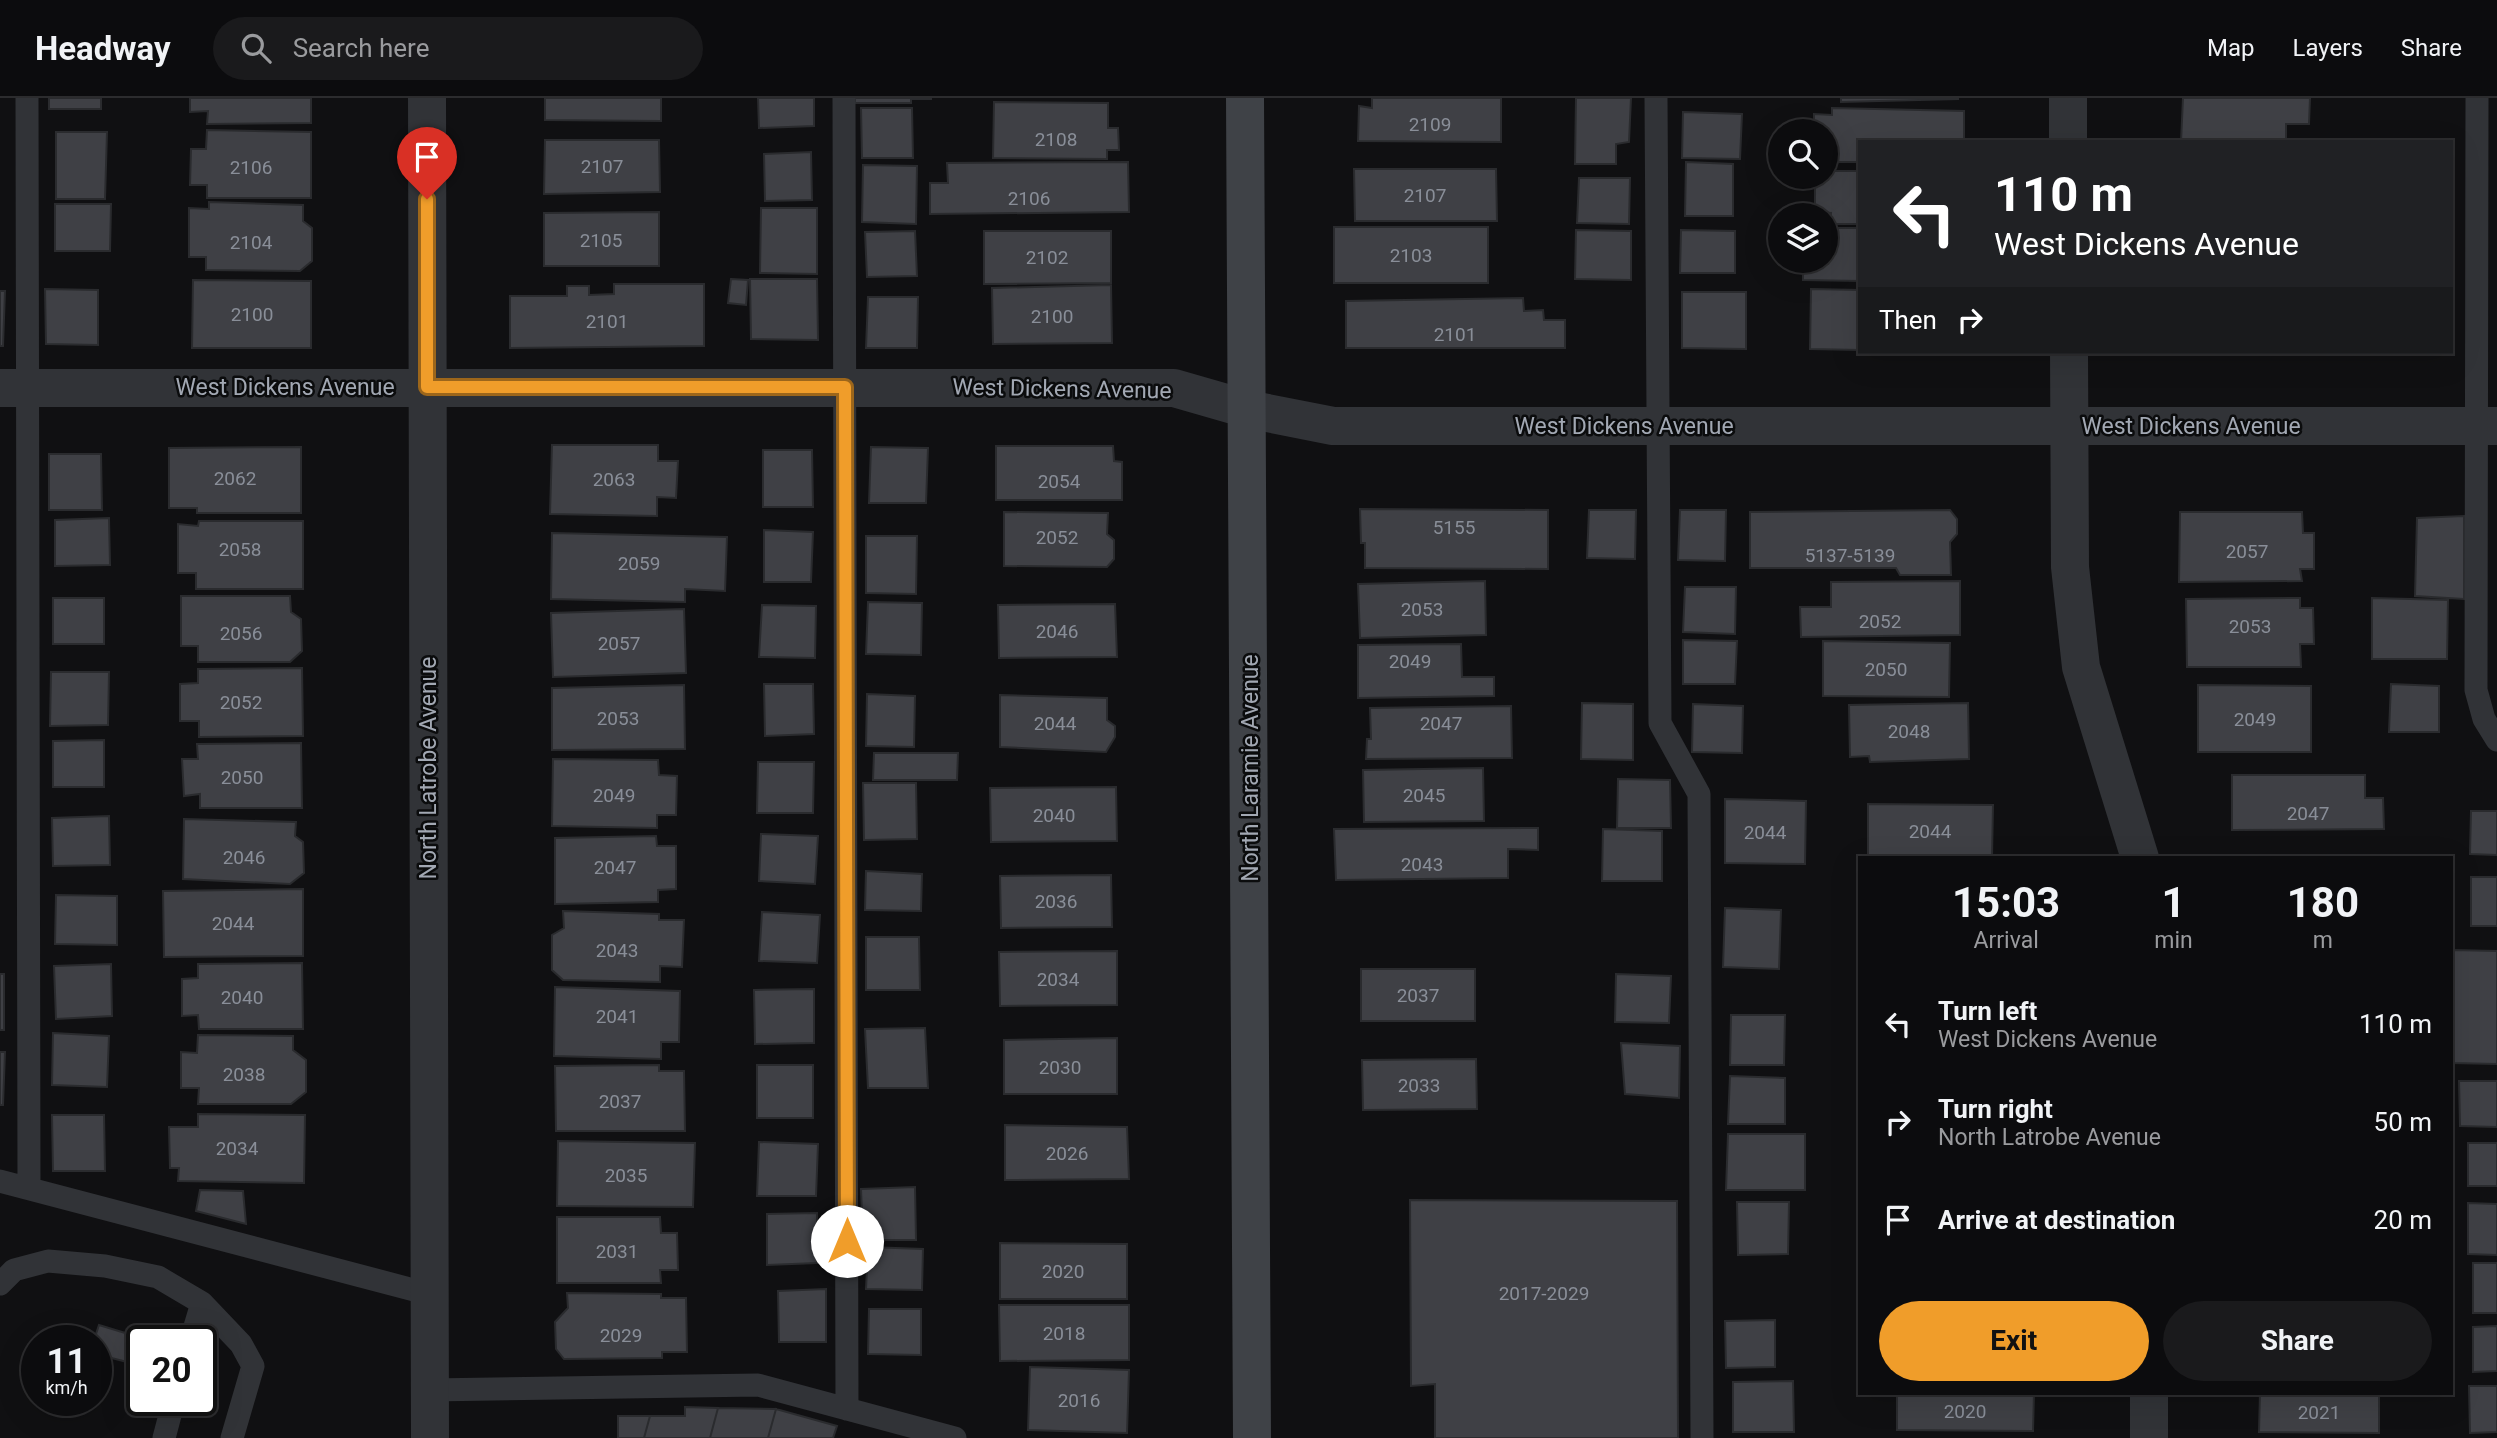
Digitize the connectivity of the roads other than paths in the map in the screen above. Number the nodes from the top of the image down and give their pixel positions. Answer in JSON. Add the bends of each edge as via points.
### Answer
{"nodes":[{"id":1,"x":27,"y":98,"type":"edge"},
{"id":2,"x":426,"y":98,"type":"edge"},
{"id":3,"x":844,"y":98,"type":"edge"},
{"id":4,"x":1245,"y":98,"type":"edge"},
{"id":5,"x":1656,"y":98,"type":"edge"},
{"id":6,"x":2068,"y":98,"type":"edge"},
{"id":7,"x":2477,"y":98,"type":"edge"},
{"id":8,"x":2068,"y":140,"type":"edge"},
{"id":9,"x":2069,"y":354,"type":"edge"},
{"id":10,"x":427,"y":387,"type":"junction"},
{"id":11,"x":845,"y":387,"type":"junction"},
{"id":12,"x":14,"y":388,"type":"edge"},
{"id":13,"x":1247,"y":409,"type":"junction"},
{"id":14,"x":1658,"y":425,"type":"junction"},
{"id":15,"x":2069,"y":426,"type":"junction"},
{"id":16,"x":2488,"y":426,"type":"edge"},
{"id":17,"x":2497,"y":740,"type":"edge"},
{"id":18,"x":2139,"y":856,"type":"edge"},
{"id":19,"x":0,"y":1181,"type":"edge"},
{"id":20,"x":29,"y":1188,"type":"junction"},
{"id":21,"x":0,"y":1284,"type":"edge"},
{"id":22,"x":429,"y":1294,"type":"junction"},
{"id":23,"x":202,"y":1303,"type":"junction"},
{"id":24,"x":195,"y":1325,"type":"edge"},
{"id":25,"x":430,"y":1390,"type":"junction"},
{"id":26,"x":2149,"y":1395,"type":"edge"},
{"id":27,"x":847,"y":1409,"type":"junction"},
{"id":28,"x":169,"y":1416,"type":"edge"},
{"id":29,"x":163,"y":1438,"type":"edge"},
{"id":30,"x":232,"y":1438,"type":"edge"},
{"id":31,"x":430,"y":1438,"type":"edge"},
{"id":32,"x":955,"y":1438,"type":"edge"},
{"id":33,"x":1252,"y":1438,"type":"edge"},
{"id":34,"x":1702,"y":1438,"type":"edge"},
{"id":35,"x":2149,"y":1438,"type":"edge"}],
"edges":[{"from":1,"to":12,"type":"lane"},
{"from":2,"to":10,"type":"street","name":"North Latrobe Avenue"},
{"from":3,"to":11,"type":"lane"},
{"from":4,"to":13,"type":"street","name":"North Laramie Avenue"},
{"from":5,"to":14,"type":"lane"},
{"from":6,"to":8,"type":"street"},
{"from":7,"to":16,"type":"lane"},
{"from":9,"to":15,"type":"street"},
{"from":10,"to":11,"type":"street","name":"West Dickens Avenue"},
{"from":10,"to":12,"type":"street","name":"West Dickens Avenue"},
{"from":10,"to":22,"type":"street","name":"North Latrobe Avenue"},
{"from":11,"to":13,"type":"street","name":"West Dickens Avenue","via":[[1174,388]]},
{"from":11,"to":27,"type":"lane"},
{"from":12,"to":20,"type":"lane"},
{"from":13,"to":14,"type":"street","name":"West Dickens Avenue","via":[[1333,426]]},
{"from":13,"to":33,"type":"street","name":"North Laramie Avenue"},
{"from":14,"to":15,"type":"street","name":"West Dickens Avenue"},
{"from":14,"to":34,"type":"lane","via":[[1660,723],[1699,794]]},
{"from":15,"to":16,"type":"street","name":"West Dickens Avenue"},
{"from":15,"to":18,"type":"street","via":[[2070,567],[2081,667]]},
{"from":16,"to":17,"type":"lane","via":[[2476,690],[2484,719]]},
{"from":19,"to":20,"type":"lane"},
{"from":20,"to":22,"type":"lane"},
{"from":21,"to":23,"type":"lane","via":[[14,1270],[48,1261],[105,1266],[158,1278]]},
{"from":22,"to":25,"type":"street","name":"North Latrobe Avenue"},
{"from":23,"to":24,"type":"lane"},
{"from":23,"to":30,"type":"lane","via":[[241,1344],[253,1366]]},
{"from":25,"to":27,"type":"lane","via":[[758,1385]]},
{"from":25,"to":31,"type":"street","name":"North Latrobe Avenue"},
{"from":26,"to":35,"type":"street"},
{"from":27,"to":32,"type":"lane"},
{"from":28,"to":29,"type":"lane"}]}
